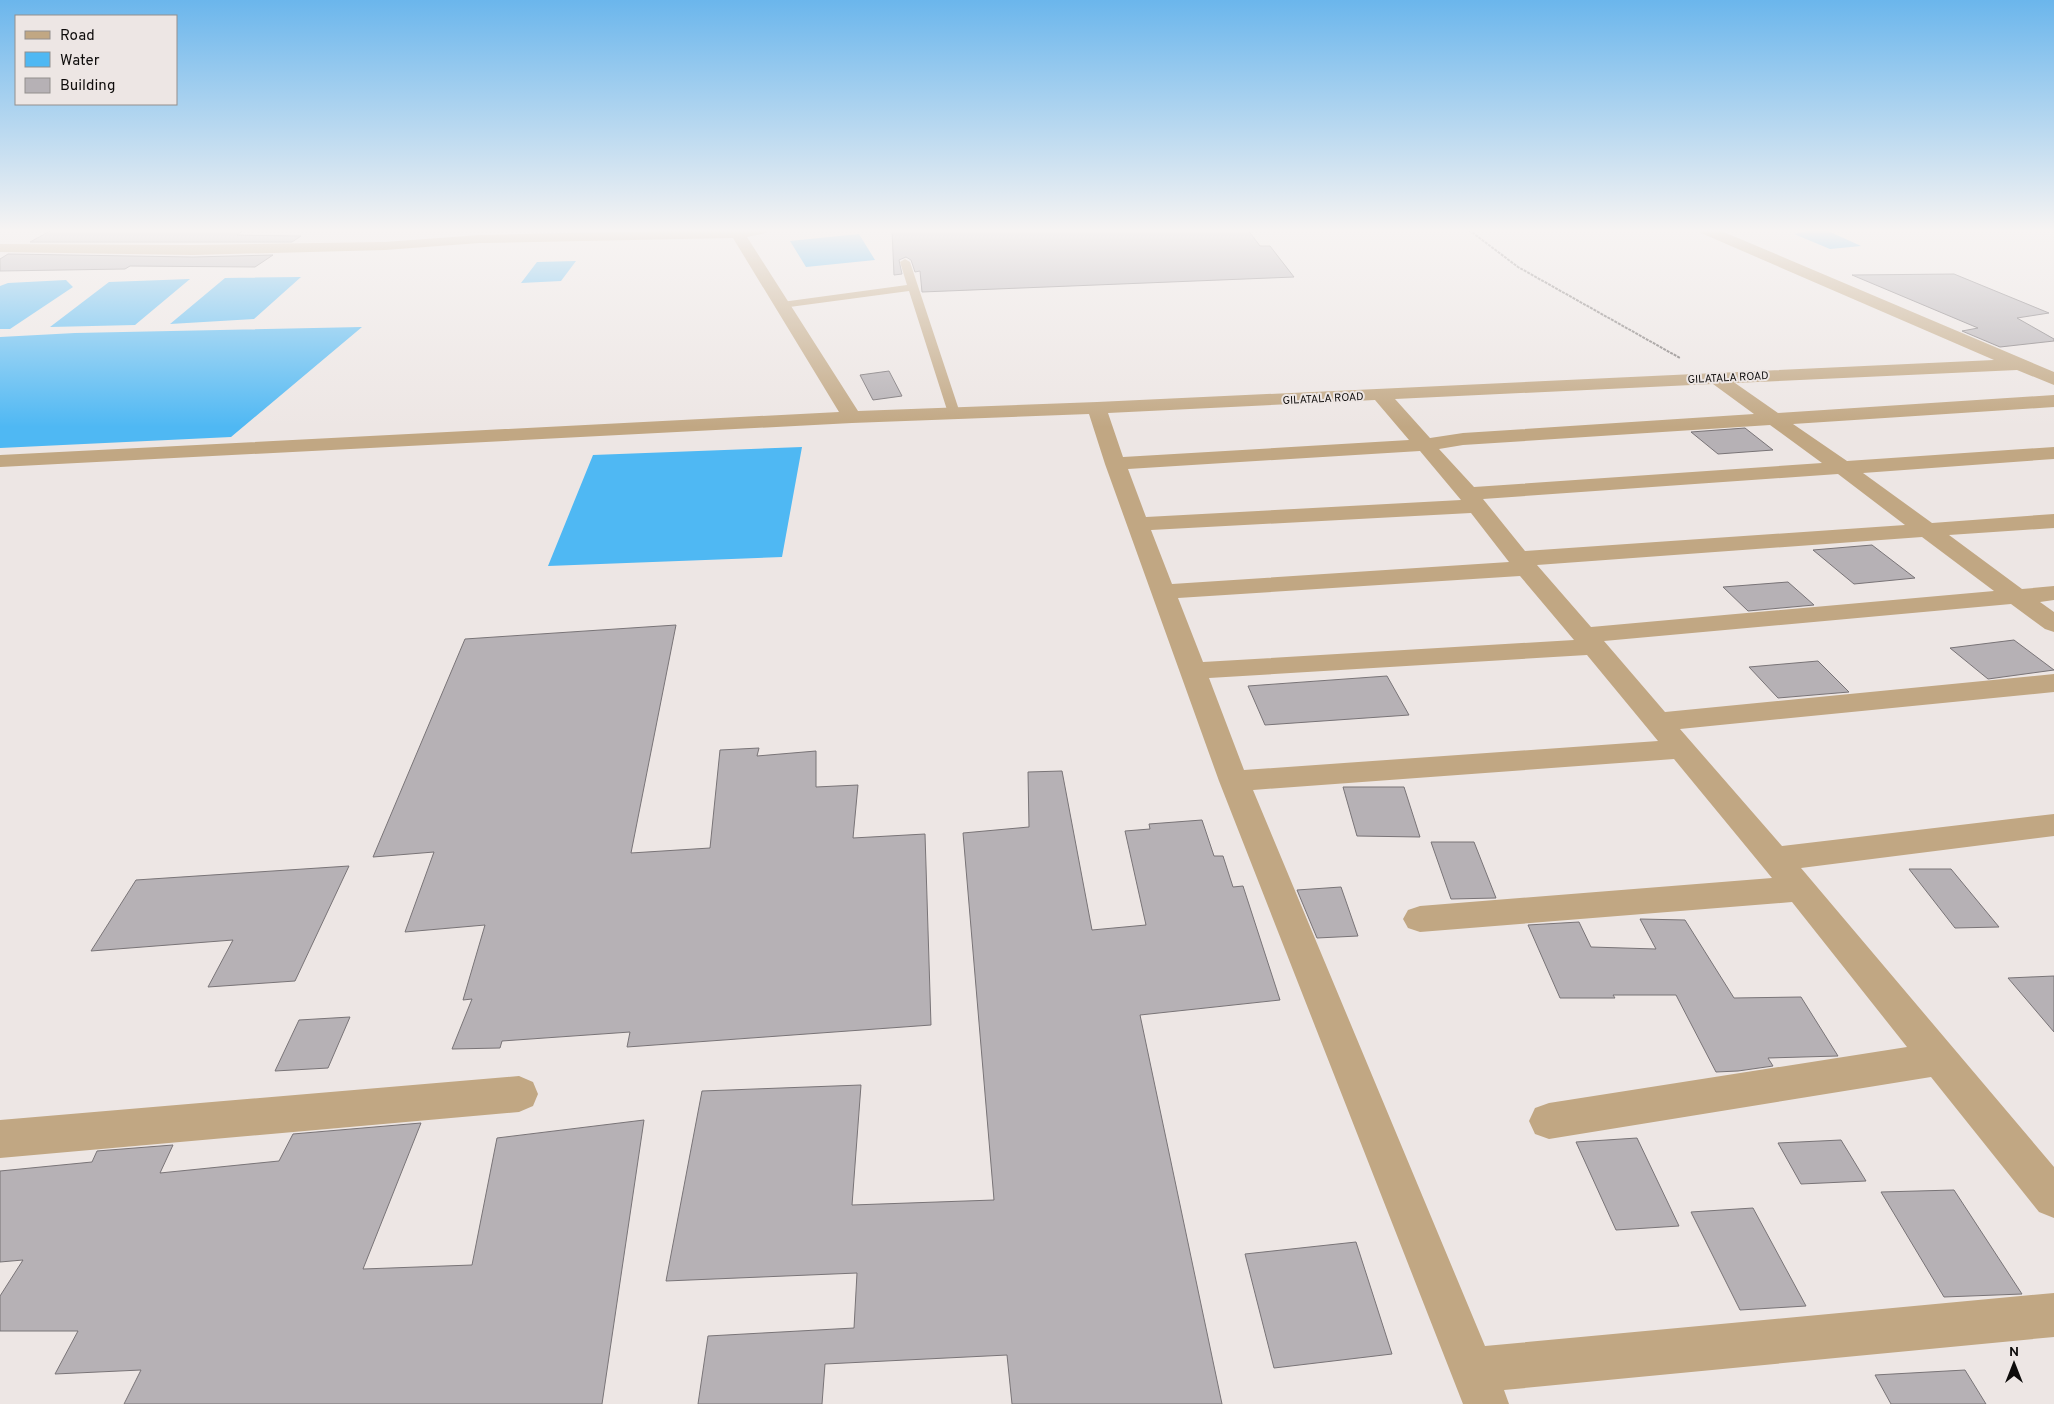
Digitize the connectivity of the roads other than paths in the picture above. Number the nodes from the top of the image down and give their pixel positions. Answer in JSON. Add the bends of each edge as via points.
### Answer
{"nodes":[{"id":1,"x":776,"y":296,"type":"edge"},
{"id":2,"x":851,"y":296,"type":"edge"},
{"id":3,"x":916,"y":296,"type":"edge"},
{"id":4,"x":1859,"y":296,"type":"edge"},
{"id":5,"x":782,"y":305,"type":"junction"},
{"id":6,"x":2019,"y":364,"type":"junction"},
{"id":7,"x":1716,"y":378,"type":"junction"},
{"id":8,"x":2054,"y":379,"type":"edge"},
{"id":9,"x":1381,"y":395,"type":"junction"},
{"id":10,"x":2054,"y":401,"type":"edge"},
{"id":11,"x":1097,"y":408,"type":"junction"},
{"id":12,"x":954,"y":413,"type":"junction"},
{"id":13,"x":852,"y":417,"type":"junction"},
{"id":14,"x":1774,"y":418,"type":"junction"},
{"id":15,"x":1424,"y":445,"type":"junction"},
{"id":16,"x":2054,"y":453,"type":"edge"},
{"id":17,"x":0,"y":461,"type":"edge"},
{"id":18,"x":1115,"y":464,"type":"junction"},
{"id":19,"x":1844,"y":469,"type":"junction"},
{"id":20,"x":1472,"y":500,"type":"junction"},
{"id":21,"x":2054,"y":521,"type":"edge"},
{"id":22,"x":1138,"y":524,"type":"junction"},
{"id":23,"x":1928,"y":531,"type":"junction"},
{"id":24,"x":1523,"y":563,"type":"junction"},
{"id":25,"x":1163,"y":592,"type":"junction"},
{"id":26,"x":2054,"y":593,"type":"edge"},
{"id":27,"x":2016,"y":596,"type":"junction"},
{"id":28,"x":2054,"y":624,"type":"edge"},
{"id":29,"x":1589,"y":641,"type":"junction"},
{"id":30,"x":1193,"y":671,"type":"junction"},
{"id":31,"x":2054,"y":683,"type":"edge"},
{"id":32,"x":1658,"y":722,"type":"junction"},
{"id":33,"x":1681,"y":749,"type":"junction"},
{"id":34,"x":1234,"y":781,"type":"junction"},
{"id":35,"x":2054,"y":825,"type":"edge"},
{"id":36,"x":1775,"y":859,"type":"junction"},
{"id":37,"x":1800,"y":889,"type":"junction"},
{"id":38,"x":1420,"y":919,"type":"dead end"},
{"id":39,"x":1939,"y":1059,"type":"junction"},
{"id":40,"x":519,"y":1094,"type":"dead end"},
{"id":41,"x":1549,"y":1121,"type":"dead end"},
{"id":42,"x":0,"y":1139,"type":"edge"},
{"id":43,"x":2054,"y":1198,"type":"edge"},
{"id":44,"x":2054,"y":1315,"type":"edge"},
{"id":45,"x":1480,"y":1387,"type":"edge"}],
"edges":[{"from":1,"to":5,"type":"street"},
{"from":2,"to":5,"type":"lane"},
{"from":3,"to":12,"type":"lane"},
{"from":4,"to":6,"type":"street"},
{"from":5,"to":13,"type":"street"},
{"from":6,"to":7,"type":"street","name":"GILATALA ROAD"},
{"from":6,"to":8,"type":"street"},
{"from":7,"to":9,"type":"street","name":"GILATALA ROAD"},
{"from":7,"to":14,"type":"street"},
{"from":9,"to":11,"type":"street","name":"GILATALA ROAD"},
{"from":9,"to":15,"type":"street"},
{"from":10,"to":14,"type":"street"},
{"from":11,"to":12,"type":"street","name":"GILATALA ROAD"},
{"from":11,"to":18,"type":"street"},
{"from":12,"to":13,"type":"street","name":"GILATALA ROAD"},
{"from":13,"to":17,"type":"street","name":"GILATALA ROAD"},
{"from":14,"to":15,"type":"street","via":[[1463,439]]},
{"from":14,"to":19,"type":"street"},
{"from":15,"to":18,"type":"street"},
{"from":15,"to":20,"type":"street"},
{"from":16,"to":19,"type":"street"},
{"from":18,"to":22,"type":"street"},
{"from":19,"to":20,"type":"street"},
{"from":19,"to":23,"type":"street"},
{"from":20,"to":22,"type":"street"},
{"from":20,"to":24,"type":"street"},
{"from":21,"to":23,"type":"street"},
{"from":22,"to":25,"type":"street"},
{"from":23,"to":24,"type":"street"},
{"from":23,"to":27,"type":"street"},
{"from":24,"to":25,"type":"street"},
{"from":24,"to":29,"type":"street"},
{"from":25,"to":30,"type":"street"},
{"from":26,"to":27,"type":"street"},
{"from":27,"to":28,"type":"street"},
{"from":27,"to":29,"type":"street"},
{"from":29,"to":30,"type":"street"},
{"from":29,"to":32,"type":"street"},
{"from":30,"to":34,"type":"street"},
{"from":31,"to":32,"type":"street"},
{"from":32,"to":33,"type":"street"},
{"from":33,"to":34,"type":"street"},
{"from":33,"to":36,"type":"street"},
{"from":34,"to":45,"type":"street"},
{"from":35,"to":36,"type":"street"},
{"from":36,"to":37,"type":"street"},
{"from":37,"to":38,"type":"street"},
{"from":37,"to":39,"type":"street"},
{"from":39,"to":41,"type":"street"},
{"from":39,"to":43,"type":"street"},
{"from":40,"to":42,"type":"street"},
{"from":44,"to":45,"type":"street"}]}
